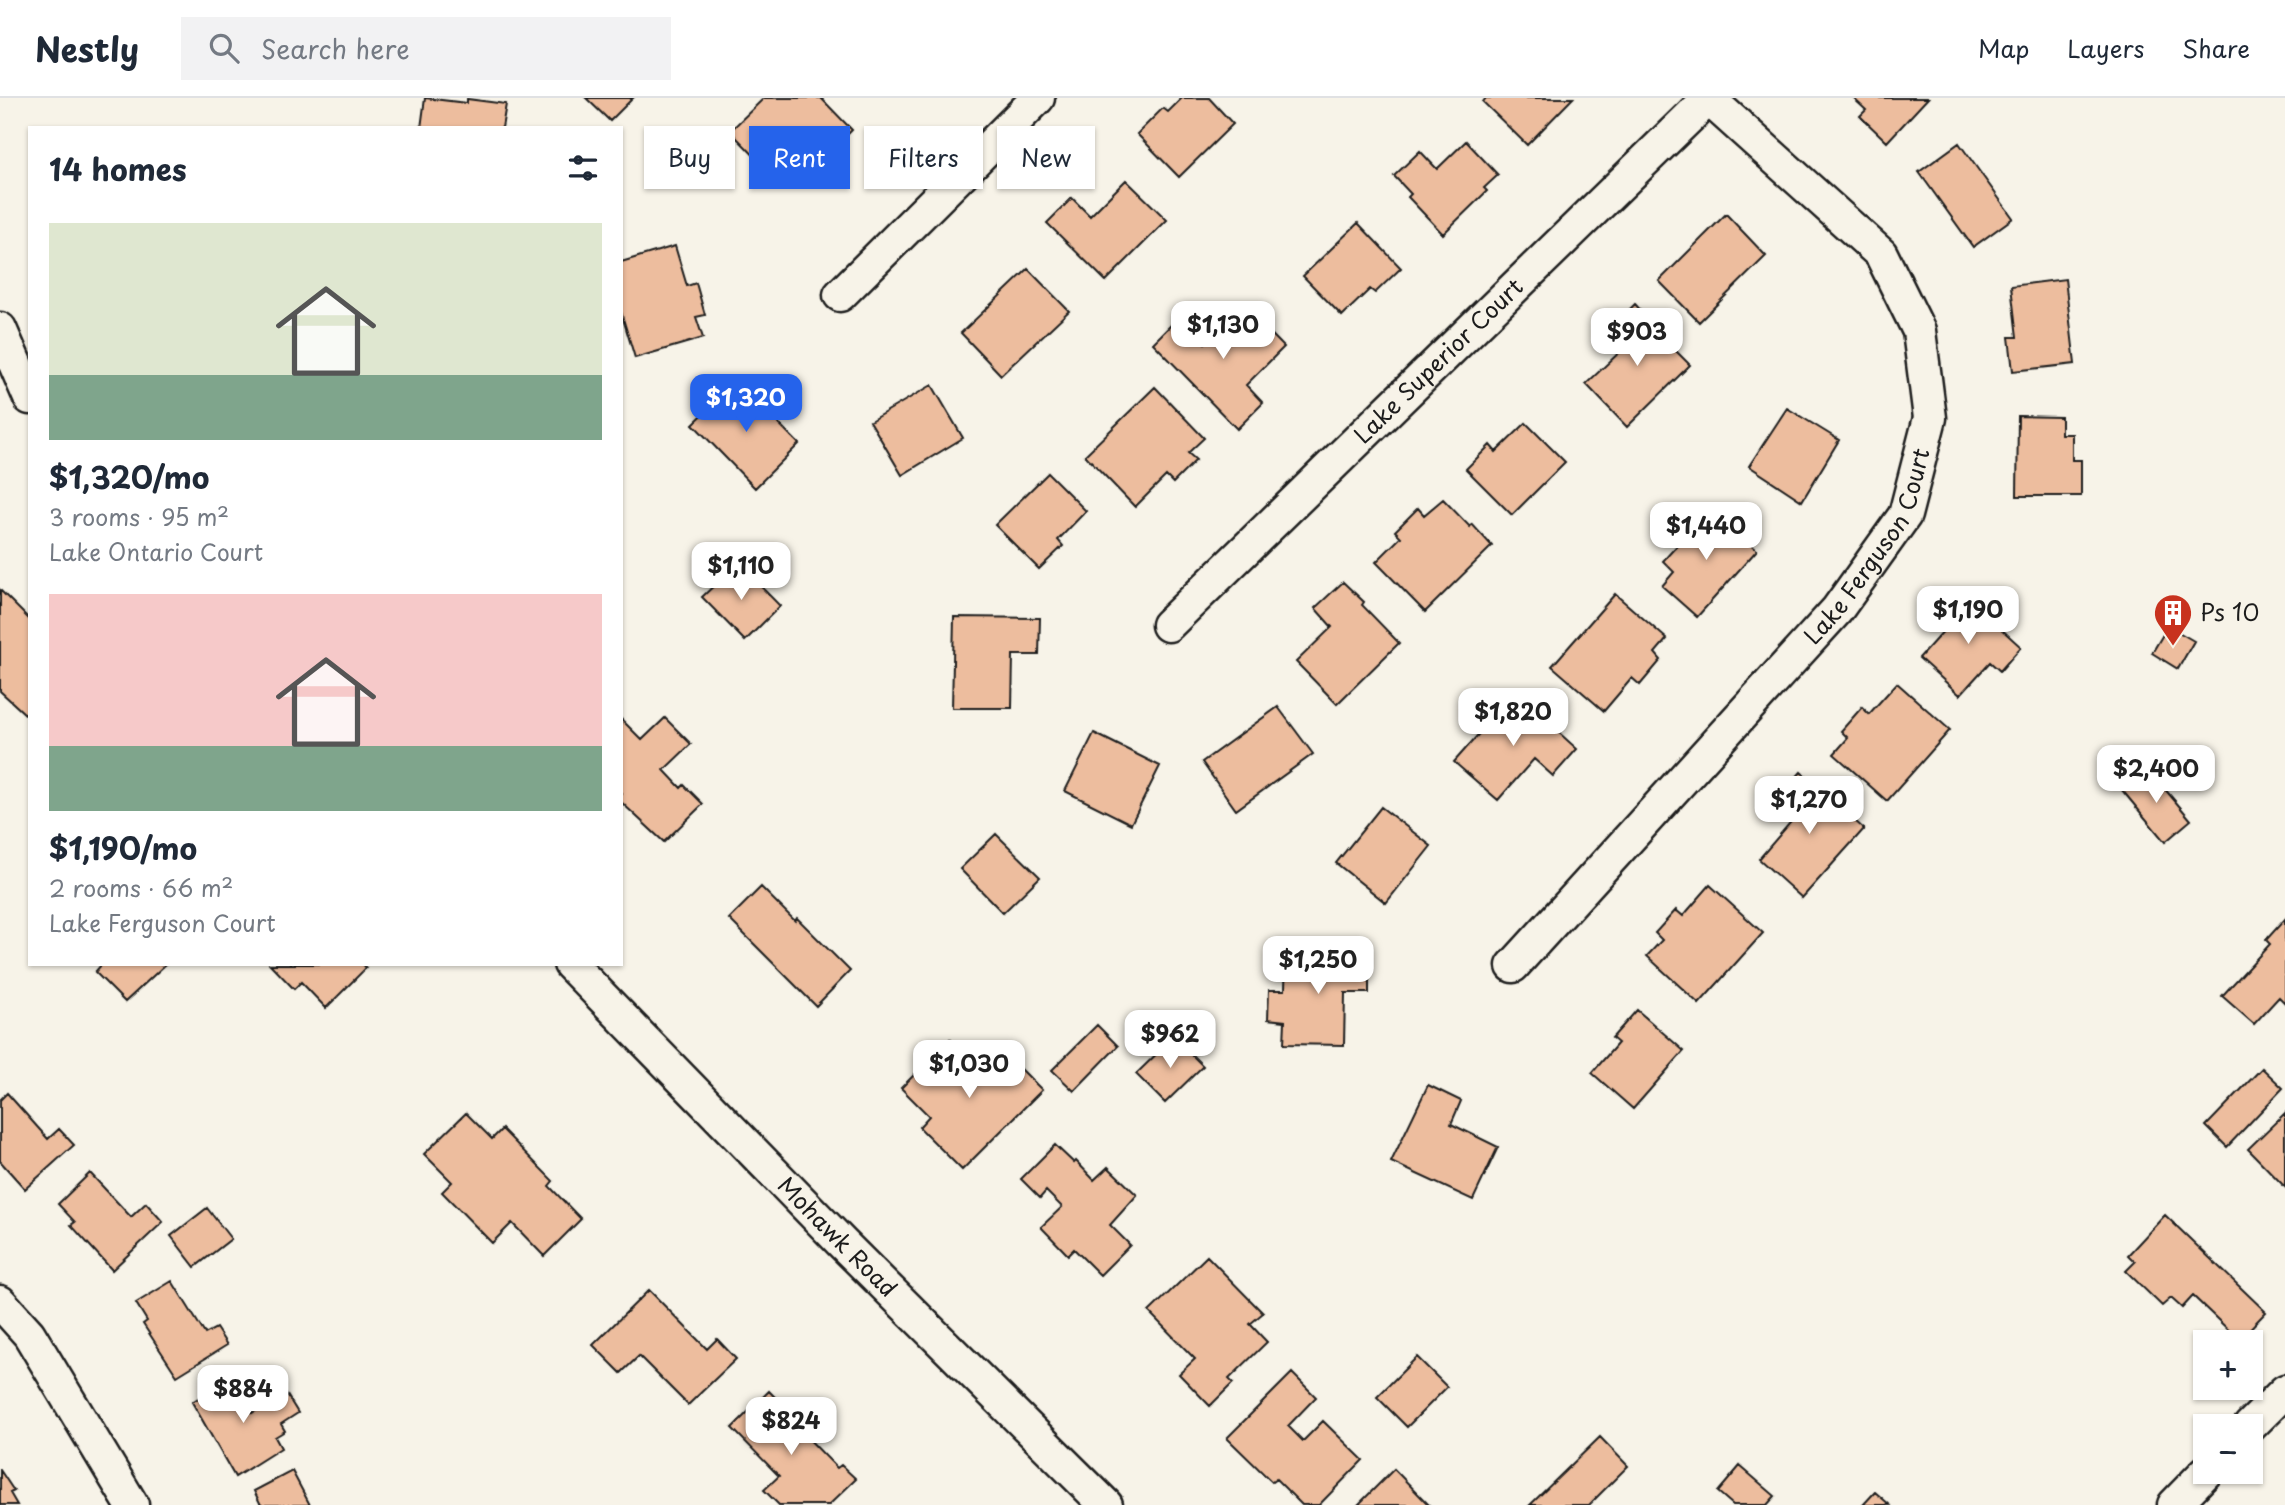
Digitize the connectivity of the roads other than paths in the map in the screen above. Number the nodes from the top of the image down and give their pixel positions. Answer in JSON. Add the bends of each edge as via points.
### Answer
{"nodes":[{"id":1,"x":1038,"y":98,"type":"edge"},
{"id":2,"x":1708,"y":98,"type":"edge"},
{"id":3,"x":840,"y":295,"type":"dead end"},
{"id":4,"x":0,"y":328,"type":"edge"},
{"id":5,"x":28,"y":393,"type":"edge"},
{"id":6,"x":1168,"y":625,"type":"dead end"},
{"id":7,"x":572,"y":966,"type":"edge"},
{"id":8,"x":1513,"y":966,"type":"dead end"},
{"id":9,"x":0,"y":1302,"type":"edge"},
{"id":10,"x":2285,"y":1391,"type":"edge"},
{"id":11,"x":2262,"y":1414,"type":"edge"},
{"id":12,"x":2194,"y":1484,"type":"edge"},
{"id":13,"x":132,"y":1505,"type":"edge"},
{"id":14,"x":1106,"y":1505,"type":"edge"},
{"id":15,"x":2174,"y":1505,"type":"edge"}],
"edges":[{"from":1,"to":3,"type":"street"},
{"from":2,"to":6,"type":"street","name":"Lake Superior Court"},
{"from":2,"to":8,"type":"street","name":"Lake Ferguson Court","via":[[1881,254],[1919,331],[1930,418],[1905,515],[1837,610]]},
{"from":4,"to":5,"type":"street"},
{"from":7,"to":14,"type":"street","name":"Mohawk Road"},
{"from":9,"to":13,"type":"street","via":[[29,1334]]},
{"from":10,"to":11,"type":"street"},
{"from":12,"to":15,"type":"street"}]}
